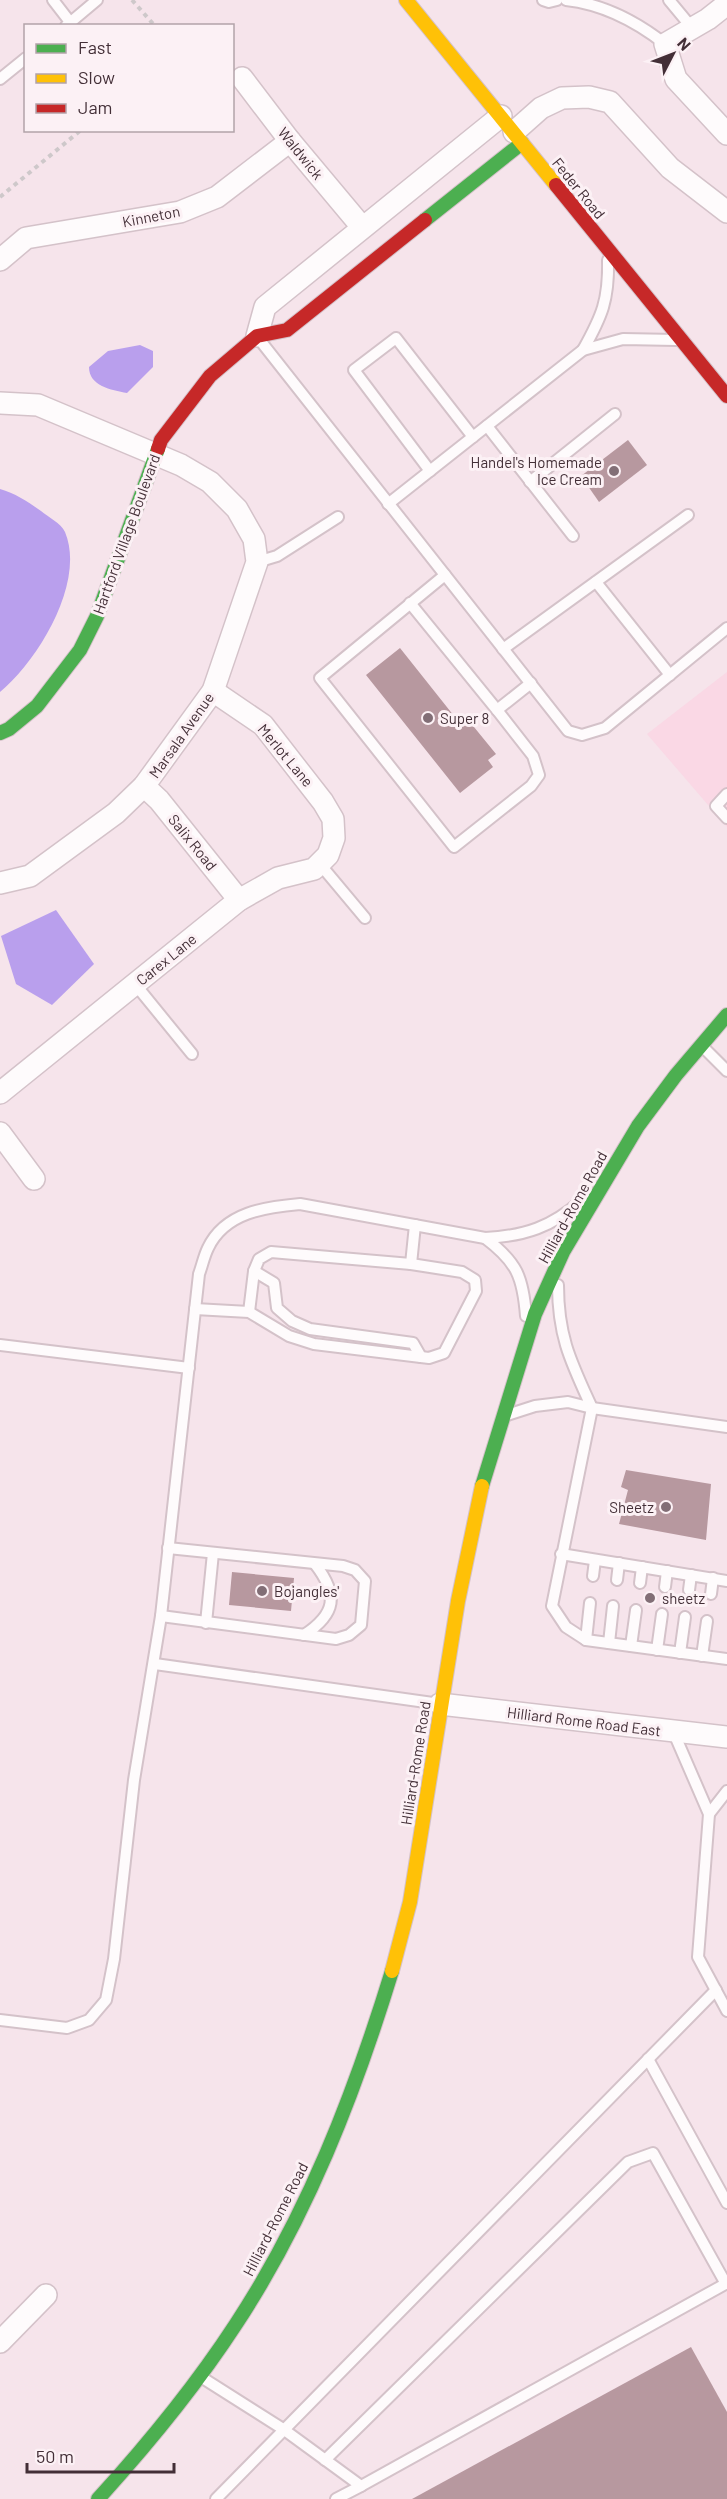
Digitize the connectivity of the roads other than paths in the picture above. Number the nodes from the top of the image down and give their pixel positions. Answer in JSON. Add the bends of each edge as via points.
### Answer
{"nodes":[{"id":1,"x":53,"y":0,"type":"edge"},
{"id":2,"x":97,"y":0,"type":"edge"},
{"id":3,"x":406,"y":0,"type":"edge"},
{"id":4,"x":543,"y":0,"type":"edge"},
{"id":5,"x":558,"y":0,"type":"edge"},
{"id":6,"x":566,"y":0,"type":"edge"},
{"id":7,"x":669,"y":0,"type":"edge"},
{"id":8,"x":727,"y":4,"type":"edge"},
{"id":9,"x":68,"y":24,"type":"edge"},
{"id":10,"x":693,"y":29,"type":"junction"},
{"id":11,"x":665,"y":44,"type":"junction"},
{"id":12,"x":24,"y":60,"type":"edge"},
{"id":13,"x":242,"y":78,"type":"dead end"},
{"id":14,"x":0,"y":79,"type":"edge"},
{"id":15,"x":512,"y":130,"type":"junction"},
{"id":16,"x":727,"y":134,"type":"edge"},
{"id":17,"x":290,"y":141,"type":"junction"},
{"id":18,"x":727,"y":212,"type":"edge"},
{"id":19,"x":362,"y":227,"type":"junction"},
{"id":20,"x":608,"y":250,"type":"junction"},
{"id":21,"x":0,"y":260,"type":"edge"},
{"id":22,"x":257,"y":336,"type":"junction"},
{"id":23,"x":681,"y":340,"type":"junction"},
{"id":24,"x":583,"y":350,"type":"junction"},
{"id":25,"x":727,"y":396,"type":"edge"},
{"id":26,"x":0,"y":403,"type":"edge"},
{"id":27,"x":615,"y":414,"type":"dead end"},
{"id":28,"x":487,"y":426,"type":"junction"},
{"id":29,"x":473,"y":437,"type":"junction"},
{"id":30,"x":155,"y":455,"type":"junction"},
{"id":31,"x":430,"y":471,"type":"junction"},
{"id":32,"x":530,"y":482,"type":"junction"},
{"id":33,"x":388,"y":504,"type":"junction"},
{"id":34,"x":688,"y":515,"type":"dead end"},
{"id":35,"x":338,"y":517,"type":"dead end"},
{"id":36,"x":573,"y":536,"type":"dead end"},
{"id":37,"x":257,"y":562,"type":"junction"},
{"id":38,"x":444,"y":575,"type":"junction"},
{"id":39,"x":596,"y":582,"type":"junction"},
{"id":40,"x":410,"y":603,"type":"junction"},
{"id":41,"x":727,"y":628,"type":"edge"},
{"id":42,"x":503,"y":649,"type":"junction"},
{"id":43,"x":670,"y":675,"type":"junction"},
{"id":44,"x":531,"y":683,"type":"junction"},
{"id":45,"x":213,"y":691,"type":"junction"},
{"id":46,"x":497,"y":710,"type":"junction"},
{"id":47,"x":0,"y":733,"type":"edge"},
{"id":48,"x":144,"y":786,"type":"junction"},
{"id":49,"x":727,"y":794,"type":"edge"},
{"id":50,"x":727,"y":818,"type":"edge"},
{"id":51,"x":319,"y":863,"type":"junction"},
{"id":52,"x":0,"y":883,"type":"edge"},
{"id":53,"x":239,"y":900,"type":"junction"},
{"id":54,"x":364,"y":918,"type":"dead end"},
{"id":55,"x":135,"y":984,"type":"junction"},
{"id":56,"x":727,"y":1016,"type":"edge"},
{"id":57,"x":702,"y":1046,"type":"junction"},
{"id":58,"x":192,"y":1054,"type":"dead end"},
{"id":59,"x":727,"y":1071,"type":"edge"},
{"id":60,"x":0,"y":1093,"type":"edge"},
{"id":61,"x":0,"y":1133,"type":"edge"},
{"id":62,"x":608,"y":1176,"type":"junction"},
{"id":63,"x":34,"y":1179,"type":"dead end"},
{"id":64,"x":414,"y":1225,"type":"junction"},
{"id":65,"x":485,"y":1238,"type":"junction"},
{"id":66,"x":558,"y":1262,"type":"junction"},
{"id":67,"x":411,"y":1264,"type":"junction"},
{"id":68,"x":254,"y":1271,"type":"junction"},
{"id":69,"x":195,"y":1309,"type":"junction"},
{"id":70,"x":249,"y":1312,"type":"junction"},
{"id":71,"x":528,"y":1339,"type":"junction"},
{"id":72,"x":0,"y":1345,"type":"edge"},
{"id":73,"x":421,"y":1357,"type":"junction"},
{"id":74,"x":189,"y":1368,"type":"junction"},
{"id":75,"x":592,"y":1408,"type":"junction"},
{"id":76,"x":503,"y":1416,"type":"junction"},
{"id":77,"x":727,"y":1427,"type":"edge"},
{"id":78,"x":168,"y":1548,"type":"junction"},
{"id":79,"x":213,"y":1553,"type":"junction"},
{"id":80,"x":561,"y":1554,"type":"junction"},
{"id":81,"x":595,"y":1560,"type":"junction"},
{"id":82,"x":619,"y":1563,"type":"junction"},
{"id":83,"x":315,"y":1564,"type":"junction"},
{"id":84,"x":642,"y":1567,"type":"junction"},
{"id":85,"x":667,"y":1571,"type":"junction"},
{"id":86,"x":691,"y":1575,"type":"junction"},
{"id":87,"x":593,"y":1576,"type":"dead end"},
{"id":88,"x":712,"y":1578,"type":"junction"},
{"id":89,"x":617,"y":1580,"type":"dead end"},
{"id":90,"x":727,"y":1581,"type":"edge"},
{"id":91,"x":640,"y":1583,"type":"dead end"},
{"id":92,"x":665,"y":1587,"type":"dead end"},
{"id":93,"x":689,"y":1590,"type":"dead end"},
{"id":94,"x":711,"y":1594,"type":"dead end"},
{"id":95,"x":590,"y":1603,"type":"dead end"},
{"id":96,"x":613,"y":1606,"type":"dead end"},
{"id":97,"x":636,"y":1610,"type":"dead end"},
{"id":98,"x":662,"y":1614,"type":"dead end"},
{"id":99,"x":161,"y":1616,"type":"junction"},
{"id":100,"x":685,"y":1617,"type":"dead end"},
{"id":101,"x":707,"y":1620,"type":"dead end"},
{"id":102,"x":206,"y":1623,"type":"junction"},
{"id":103,"x":304,"y":1635,"type":"junction"},
{"id":104,"x":586,"y":1640,"type":"junction"},
{"id":105,"x":609,"y":1643,"type":"junction"},
{"id":106,"x":631,"y":1646,"type":"junction"},
{"id":107,"x":657,"y":1650,"type":"junction"},
{"id":108,"x":680,"y":1653,"type":"junction"},
{"id":109,"x":702,"y":1656,"type":"junction"},
{"id":110,"x":727,"y":1659,"type":"edge"},
{"id":111,"x":155,"y":1664,"type":"junction"},
{"id":112,"x":440,"y":1704,"type":"junction"},
{"id":113,"x":673,"y":1731,"type":"junction"},
{"id":114,"x":727,"y":1737,"type":"edge"},
{"id":115,"x":727,"y":1791,"type":"edge"},
{"id":116,"x":709,"y":1814,"type":"junction"},
{"id":117,"x":716,"y":1990,"type":"junction"},
{"id":118,"x":727,"y":2011,"type":"edge"},
{"id":119,"x":0,"y":2020,"type":"edge"},
{"id":120,"x":648,"y":2059,"type":"junction"},
{"id":121,"x":727,"y":2202,"type":"edge"},
{"id":122,"x":727,"y":2284,"type":"edge"},
{"id":123,"x":46,"y":2295,"type":"dead end"},
{"id":124,"x":0,"y":2342,"type":"edge"},
{"id":125,"x":200,"y":2377,"type":"junction"},
{"id":126,"x":283,"y":2429,"type":"junction"},
{"id":127,"x":325,"y":2460,"type":"junction"},
{"id":128,"x":361,"y":2486,"type":"junction"},
{"id":129,"x":98,"y":2499,"type":"edge"},
{"id":130,"x":216,"y":2499,"type":"edge"},
{"id":131,"x":336,"y":2499,"type":"edge"}],
"edges":[{"from":1,"to":9,"type":"lane"},
{"from":2,"to":9,"type":"lane"},
{"from":3,"to":15,"type":"main road","name":"Feder Road"},
{"from":4,"to":5,"type":"lane"},
{"from":6,"to":11,"type":"lane","via":[[612,12],[643,27]]},
{"from":7,"to":10,"type":"lane"},
{"from":8,"to":10,"type":"street"},
{"from":10,"to":11,"type":"street"},
{"from":11,"to":16,"type":"street","via":[[676,79]]},
{"from":12,"to":14,"type":"lane"},
{"from":13,"to":17,"type":"street","name":"Waldwick"},
{"from":15,"to":18,"type":"street","via":[[562,98],[589,97],[610,102],[670,168]]},
{"from":15,"to":19,"type":"street"},
{"from":15,"to":20,"type":"main road","name":"Feder Road"},
{"from":15,"to":22,"type":"main road","name":"Hartford Village Boulevard","via":[[287,330]]},
{"from":17,"to":19,"type":"street","name":"Waldwick"},
{"from":17,"to":21,"type":"street","name":"Kinneton","via":[[208,201],[180,212],[26,238]]},
{"from":19,"to":22,"type":"street","via":[[264,307]]},
{"from":20,"to":23,"type":"main road","name":"Feder Road"},
{"from":20,"to":24,"type":"lane","via":[[607,295]]},
{"from":22,"to":30,"type":"main road","name":"Hartford Village Boulevard","via":[[210,376],[161,440]]},
{"from":22,"to":33,"type":"lane"},
{"from":23,"to":24,"type":"lane","via":[[623,339]]},
{"from":23,"to":25,"type":"main road","name":"Feder Road"},
{"from":24,"to":28,"type":"lane"},
{"from":26,"to":30,"type":"street","via":[[38,405]]},
{"from":27,"to":32,"type":"lane"},
{"from":28,"to":29,"type":"lane"},
{"from":28,"to":32,"type":"lane"},
{"from":29,"to":31,"type":"lane"},
{"from":29,"to":31,"type":"lane","via":[[396,338],[354,370]]},
{"from":30,"to":37,"type":"street","via":[[210,482],[237,509],[254,539]]},
{"from":30,"to":47,"type":"main road","name":"Hartford Village Boulevard","via":[[97,616],[80,650],[37,706]]},
{"from":31,"to":33,"type":"lane"},
{"from":32,"to":36,"type":"lane"},
{"from":33,"to":38,"type":"lane"},
{"from":34,"to":39,"type":"lane"},
{"from":35,"to":37,"type":"lane","via":[[277,556]]},
{"from":37,"to":45,"type":"street","name":"Marsala Avenue"},
{"from":38,"to":40,"type":"lane"},
{"from":38,"to":42,"type":"lane"},
{"from":39,"to":42,"type":"lane"},
{"from":39,"to":43,"type":"lane"},
{"from":40,"to":46,"type":"lane"},
{"from":40,"to":46,"type":"lane","via":[[320,678],[454,848],[531,786],[539,775],[533,756]]},
{"from":41,"to":43,"type":"lane"},
{"from":42,"to":44,"type":"lane"},
{"from":43,"to":44,"type":"lane","via":[[605,728],[582,735],[568,731]]},
{"from":44,"to":46,"type":"lane"},
{"from":45,"to":48,"type":"street","name":"Marsala Avenue"},
{"from":45,"to":51,"type":"street","name":"Merlot Lane","via":[[263,725],[323,802],[333,819],[334,837],[328,855]]},
{"from":48,"to":52,"type":"street","name":"Marsala Avenue","via":[[116,813],[30,876]]},
{"from":48,"to":53,"type":"street","name":"Salix Road"},
{"from":49,"to":50,"type":"lane","via":[[716,806]]},
{"from":51,"to":53,"type":"street","name":"Carex Lane","via":[[314,869],[278,878]]},
{"from":51,"to":54,"type":"lane"},
{"from":53,"to":55,"type":"street","name":"Carex Lane"},
{"from":55,"to":58,"type":"lane"},
{"from":55,"to":60,"type":"street","name":"Carex Lane"},
{"from":56,"to":57,"type":"main road","name":"Hilliard-Rome Road"},
{"from":57,"to":59,"type":"lane"},
{"from":57,"to":62,"type":"main road","name":"Hilliard-Rome Road","via":[[655,1101]]},
{"from":61,"to":63,"type":"street"},
{"from":62,"to":65,"type":"lane","via":[[580,1203],[532,1232]]},
{"from":62,"to":66,"type":"main road","name":"Hilliard-Rome Road"},
{"from":64,"to":65,"type":"lane"},
{"from":64,"to":67,"type":"lane"},
{"from":64,"to":69,"type":"lane","via":[[300,1204],[255,1210],[233,1220],[208,1247],[199,1274]]},
{"from":65,"to":71,"type":"lane","via":[[502,1251],[520,1276]]},
{"from":66,"to":71,"type":"main road","name":"Hilliard-Rome Road"},
{"from":66,"to":75,"type":"lane","via":[[558,1312],[565,1349]]},
{"from":67,"to":68,"type":"lane","via":[[271,1252],[259,1259]]},
{"from":67,"to":73,"type":"lane","via":[[462,1272],[475,1280],[476,1291],[444,1353]]},
{"from":68,"to":70,"type":"lane"},
{"from":68,"to":73,"type":"lane","via":[[274,1283],[277,1308],[292,1321],[310,1329],[413,1343]]},
{"from":69,"to":70,"type":"lane"},
{"from":69,"to":74,"type":"lane"},
{"from":70,"to":73,"type":"lane","via":[[289,1336],[314,1344]]},
{"from":71,"to":76,"type":"main road","name":"Hilliard-Rome Road"},
{"from":72,"to":74,"type":"lane"},
{"from":74,"to":78,"type":"lane"},
{"from":75,"to":76,"type":"lane","via":[[568,1402],[535,1406]]},
{"from":75,"to":77,"type":"lane"},
{"from":75,"to":80,"type":"lane"},
{"from":76,"to":112,"type":"main road","name":"Hilliard-Rome Road","via":[[485,1473]]},
{"from":78,"to":79,"type":"lane"},
{"from":78,"to":99,"type":"lane"},
{"from":79,"to":83,"type":"lane"},
{"from":79,"to":102,"type":"lane"},
{"from":80,"to":81,"type":"lane"},
{"from":80,"to":104,"type":"lane","via":[[552,1606],[566,1627]]},
{"from":81,"to":82,"type":"lane"},
{"from":81,"to":87,"type":"lane"},
{"from":82,"to":84,"type":"lane"},
{"from":82,"to":89,"type":"lane"},
{"from":83,"to":103,"type":"lane","via":[[327,1579],[330,1611]]},
{"from":83,"to":103,"type":"lane","via":[[356,1570],[364,1581],[362,1625],[336,1639]]},
{"from":84,"to":85,"type":"lane"},
{"from":84,"to":91,"type":"lane"},
{"from":85,"to":86,"type":"lane"},
{"from":85,"to":92,"type":"lane"},
{"from":86,"to":88,"type":"lane"},
{"from":86,"to":93,"type":"lane"},
{"from":88,"to":90,"type":"lane"},
{"from":88,"to":94,"type":"lane"},
{"from":95,"to":104,"type":"lane"},
{"from":96,"to":105,"type":"lane"},
{"from":97,"to":106,"type":"lane"},
{"from":98,"to":107,"type":"lane"},
{"from":99,"to":102,"type":"lane"},
{"from":99,"to":111,"type":"lane"},
{"from":100,"to":108,"type":"lane"},
{"from":101,"to":109,"type":"lane"},
{"from":102,"to":103,"type":"lane"},
{"from":104,"to":105,"type":"lane"},
{"from":105,"to":106,"type":"lane"},
{"from":106,"to":107,"type":"lane"},
{"from":107,"to":108,"type":"lane"},
{"from":108,"to":109,"type":"lane"},
{"from":109,"to":110,"type":"lane"},
{"from":111,"to":112,"type":"lane"},
{"from":111,"to":119,"type":"lane","via":[[134,1780],[106,2000],[89,2020],[67,2028]]},
{"from":112,"to":113,"type":"street","name":"Hilliard Rome Road East"},
{"from":112,"to":125,"type":"main road","name":"Hilliard-Rome Road","via":[[410,1902],[362,2068],[306,2201],[269,2271]]},
{"from":113,"to":114,"type":"street","name":"Hilliard Rome Road East"},
{"from":113,"to":116,"type":"lane"},
{"from":115,"to":116,"type":"lane"},
{"from":116,"to":117,"type":"lane","via":[[698,1957]]},
{"from":117,"to":118,"type":"lane"},
{"from":117,"to":120,"type":"lane"},
{"from":120,"to":121,"type":"lane"},
{"from":120,"to":126,"type":"lane"},
{"from":122,"to":127,"type":"lane","via":[[653,2153],[627,2162]]},
{"from":122,"to":128,"type":"lane"},
{"from":123,"to":124,"type":"street"},
{"from":125,"to":126,"type":"lane"},
{"from":125,"to":129,"type":"main road","name":"Hilliard-Rome Road"},
{"from":126,"to":127,"type":"lane"},
{"from":126,"to":130,"type":"lane"},
{"from":127,"to":128,"type":"lane"},
{"from":128,"to":131,"type":"lane"}]}
